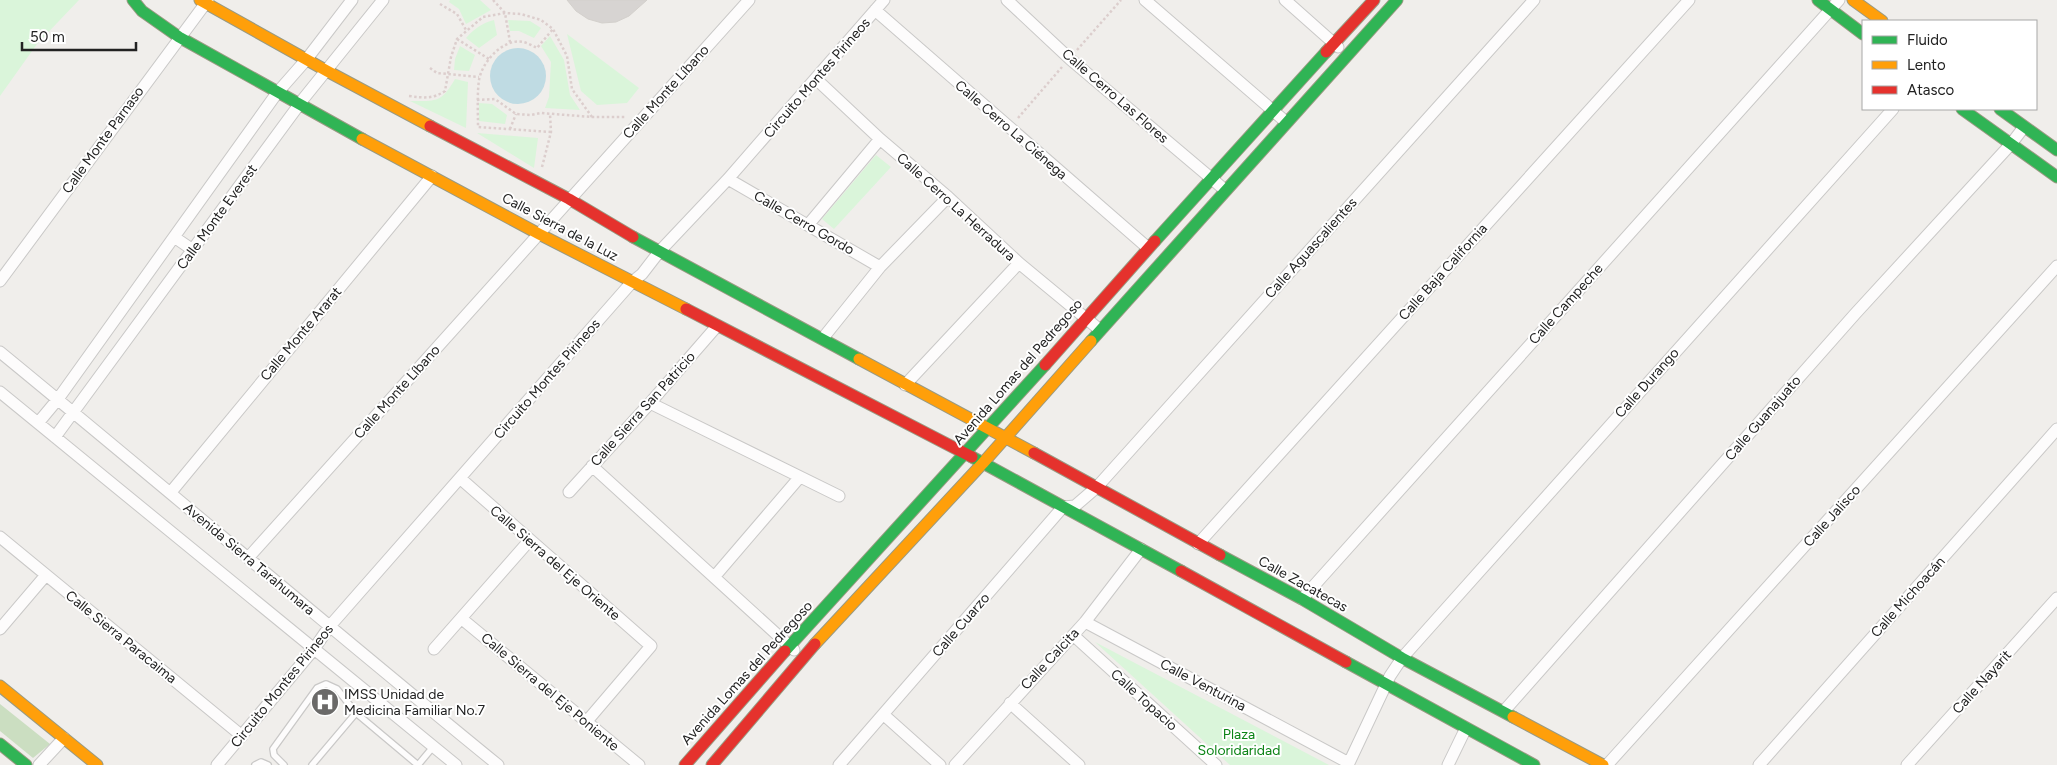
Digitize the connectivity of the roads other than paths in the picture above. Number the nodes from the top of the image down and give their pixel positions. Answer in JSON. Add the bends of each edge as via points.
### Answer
{"nodes":[{"id":1,"x":352,"y":0,"type":"edge"},
{"id":2,"x":383,"y":0,"type":"edge"},
{"id":3,"x":884,"y":0,"type":"edge"},
{"id":4,"x":1008,"y":0,"type":"edge"},
{"id":5,"x":1145,"y":0,"type":"edge"},
{"id":6,"x":1286,"y":0,"type":"edge"},
{"id":7,"x":1374,"y":0,"type":"edge"},
{"id":8,"x":1397,"y":0,"type":"edge"},
{"id":9,"x":1534,"y":0,"type":"edge"},
{"id":10,"x":1688,"y":0,"type":"edge"},
{"id":11,"x":1818,"y":0,"type":"edge"},
{"id":12,"x":1839,"y":0,"type":"edge"},
{"id":13,"x":1853,"y":0,"type":"edge"},
{"id":14,"x":134,"y":1,"type":"edge"},
{"id":15,"x":746,"y":1,"type":"edge"},
{"id":16,"x":203,"y":3,"type":"edge"},
{"id":17,"x":876,"y":10,"type":"junction"},
{"id":18,"x":1830,"y":10,"type":"junction"},
{"id":19,"x":1881,"y":20,"type":"edge"},
{"id":20,"x":183,"y":33,"type":"junction"},
{"id":21,"x":1862,"y":33,"type":"edge"},
{"id":22,"x":1334,"y":44,"type":"junction"},
{"id":23,"x":1346,"y":56,"type":"junction"},
{"id":24,"x":303,"y":63,"type":"junction"},
{"id":25,"x":324,"y":75,"type":"junction"},
{"id":26,"x":816,"y":79,"type":"junction"},
{"id":27,"x":276,"y":93,"type":"junction"},
{"id":28,"x":301,"y":102,"type":"junction"},
{"id":29,"x":1892,"y":110,"type":"edge"},
{"id":30,"x":1963,"y":110,"type":"edge"},
{"id":31,"x":2001,"y":110,"type":"edge"},
{"id":32,"x":1272,"y":111,"type":"junction"},
{"id":33,"x":1286,"y":122,"type":"junction"},
{"id":34,"x":2024,"y":127,"type":"junction"},
{"id":35,"x":880,"y":139,"type":"junction"},
{"id":36,"x":2011,"y":144,"type":"junction"},
{"id":37,"x":2057,"y":150,"type":"edge"},
{"id":38,"x":432,"y":176,"type":"junction"},
{"id":39,"x":2057,"y":177,"type":"edge"},
{"id":40,"x":1210,"y":178,"type":"junction"},
{"id":41,"x":728,"y":179,"type":"junction"},
{"id":42,"x":1224,"y":190,"type":"junction"},
{"id":43,"x":948,"y":198,"type":"junction"},
{"id":44,"x":566,"y":203,"type":"junction"},
{"id":45,"x":808,"y":225,"type":"junction"},
{"id":46,"x":543,"y":230,"type":"junction"},
{"id":47,"x":174,"y":237,"type":"junction"},
{"id":48,"x":1148,"y":248,"type":"junction"},
{"id":49,"x":193,"y":250,"type":"junction"},
{"id":50,"x":656,"y":255,"type":"junction"},
{"id":51,"x":1019,"y":263,"type":"junction"},
{"id":52,"x":2057,"y":266,"type":"edge"},
{"id":53,"x":880,"y":268,"type":"junction"},
{"id":54,"x":0,"y":281,"type":"edge"},
{"id":55,"x":632,"y":282,"type":"junction"},
{"id":56,"x":1085,"y":318,"type":"junction"},
{"id":57,"x":717,"y":326,"type":"junction"},
{"id":58,"x":1100,"y":330,"type":"junction"},
{"id":59,"x":823,"y":338,"type":"junction"},
{"id":60,"x":0,"y":352,"type":"edge"},
{"id":61,"x":905,"y":385,"type":"junction"},
{"id":62,"x":0,"y":392,"type":"edge"},
{"id":63,"x":58,"y":399,"type":"junction"},
{"id":64,"x":650,"y":403,"type":"junction"},
{"id":65,"x":74,"y":413,"type":"junction"},
{"id":66,"x":38,"y":423,"type":"junction"},
{"id":67,"x":2057,"y":429,"type":"edge"},
{"id":68,"x":986,"y":431,"type":"junction"},
{"id":69,"x":55,"y":437,"type":"junction"},
{"id":70,"x":1001,"y":441,"type":"junction"},
{"id":71,"x":966,"y":453,"type":"junction"},
{"id":72,"x":983,"y":462,"type":"junction"},
{"id":73,"x":592,"y":466,"type":"junction"},
{"id":74,"x":799,"y":478,"type":"junction"},
{"id":75,"x":461,"y":479,"type":"junction"},
{"id":76,"x":1097,"y":487,"type":"junction"},
{"id":77,"x":171,"y":492,"type":"junction"},
{"id":78,"x":569,"y":492,"type":"dead end"},
{"id":79,"x":839,"y":496,"type":"dead end"},
{"id":80,"x":1063,"y":507,"type":"junction"},
{"id":81,"x":0,"y":537,"type":"edge"},
{"id":82,"x":529,"y":541,"type":"junction"},
{"id":83,"x":1198,"y":544,"type":"junction"},
{"id":84,"x":1141,"y":549,"type":"junction"},
{"id":85,"x":248,"y":558,"type":"junction"},
{"id":86,"x":46,"y":575,"type":"junction"},
{"id":87,"x":715,"y":576,"type":"junction"},
{"id":88,"x":2057,"y":598,"type":"edge"},
{"id":89,"x":1302,"y":599,"type":"junction"},
{"id":90,"x":462,"y":618,"type":"junction"},
{"id":91,"x":1084,"y":622,"type":"junction"},
{"id":92,"x":329,"y":627,"type":"junction"},
{"id":93,"x":0,"y":629,"type":"edge"},
{"id":94,"x":1073,"y":635,"type":"junction"},
{"id":95,"x":790,"y":646,"type":"junction"},
{"id":96,"x":314,"y":649,"type":"junction"},
{"id":97,"x":434,"y":649,"type":"dead end"},
{"id":98,"x":802,"y":658,"type":"junction"},
{"id":99,"x":1394,"y":671,"type":"junction"},
{"id":100,"x":0,"y":686,"type":"edge"},
{"id":101,"x":1010,"y":703,"type":"junction"},
{"id":102,"x":1504,"y":711,"type":"junction"},
{"id":103,"x":356,"y":713,"type":"junction"},
{"id":104,"x":884,"y":715,"type":"junction"},
{"id":105,"x":587,"y":721,"type":"junction"},
{"id":106,"x":1466,"y":728,"type":"junction"},
{"id":107,"x":242,"y":736,"type":"junction"},
{"id":108,"x":64,"y":738,"type":"junction"},
{"id":109,"x":0,"y":744,"type":"edge"},
{"id":110,"x":433,"y":747,"type":"junction"},
{"id":111,"x":1348,"y":764,"type":"edge"},
{"id":112,"x":26,"y":765,"type":"edge"},
{"id":113,"x":39,"y":765,"type":"edge"},
{"id":114,"x":97,"y":765,"type":"edge"},
{"id":115,"x":217,"y":765,"type":"edge"},
{"id":116,"x":255,"y":765,"type":"edge"},
{"id":117,"x":268,"y":765,"type":"edge"},
{"id":118,"x":284,"y":765,"type":"edge"},
{"id":119,"x":312,"y":765,"type":"edge"},
{"id":120,"x":418,"y":765,"type":"edge"},
{"id":121,"x":456,"y":765,"type":"edge"},
{"id":122,"x":498,"y":765,"type":"edge"},
{"id":123,"x":639,"y":765,"type":"edge"},
{"id":124,"x":686,"y":765,"type":"edge"},
{"id":125,"x":712,"y":765,"type":"edge"},
{"id":126,"x":839,"y":765,"type":"edge"},
{"id":127,"x":940,"y":765,"type":"edge"},
{"id":128,"x":955,"y":765,"type":"edge"},
{"id":129,"x":1079,"y":765,"type":"edge"},
{"id":130,"x":1216,"y":765,"type":"edge"},
{"id":131,"x":1448,"y":765,"type":"edge"},
{"id":132,"x":1534,"y":765,"type":"edge"},
{"id":133,"x":1603,"y":765,"type":"edge"},
{"id":134,"x":1608,"y":765,"type":"edge"},
{"id":135,"x":1759,"y":765,"type":"edge"},
{"id":136,"x":1907,"y":765,"type":"edge"}],
"edges":[{"from":1,"to":24,"type":"street","name":"Calle Monte Everest"},
{"from":2,"to":25,"type":"street","name":"Calle Monte Everest"},
{"from":3,"to":17,"type":"street","name":"Circuito Montes Pirineos"},
{"from":4,"to":40,"type":"street","name":"Calle Cerro Las Flores","via":[[1070,58]]},
{"from":5,"to":32,"type":"street"},
{"from":6,"to":22,"type":"street"},
{"from":7,"to":22,"type":"street","name":"Avenida Lomas del Pedregoso"},
{"from":8,"to":23,"type":"street"},
{"from":9,"to":76,"type":"street","name":"Calle Aguascalientes"},
{"from":10,"to":83,"type":"street","name":"Calle Baja California"},
{"from":11,"to":18,"type":"street"},
{"from":12,"to":18,"type":"street","name":"Calle Campeche"},
{"from":13,"to":19,"type":"street"},
{"from":14,"to":20,"type":"street","name":"Calle Sierra de la Luz","via":[[142,10]]},
{"from":15,"to":44,"type":"street","name":"Calle Monte Líbano"},
{"from":16,"to":20,"type":"street","name":"Calle Monte Parnaso"},
{"from":16,"to":24,"type":"street","name":"Calle Sierra de la Luz"},
{"from":17,"to":26,"type":"street","name":"Circuito Montes Pirineos"},
{"from":17,"to":48,"type":"street","name":"Calle Cerro La Ciénega"},
{"from":18,"to":21,"type":"street"},
{"from":18,"to":89,"type":"street","name":"Calle Campeche"},
{"from":20,"to":27,"type":"street","name":"Calle Sierra de la Luz"},
{"from":20,"to":54,"type":"street","name":"Calle Monte Parnaso"},
{"from":22,"to":23,"type":"street"},
{"from":22,"to":32,"type":"street","name":"Avenida Lomas del Pedregoso"},
{"from":23,"to":33,"type":"street"},
{"from":24,"to":25,"type":"street","name":"Calle Sierra de la Luz"},
{"from":24,"to":27,"type":"street","name":"Calle Monte Everest"},
{"from":25,"to":28,"type":"street","name":"Calle Monte Everest"},
{"from":25,"to":44,"type":"street","name":"Calle Sierra de la Luz","via":[[538,183]]},
{"from":26,"to":35,"type":"street","name":"Calle Cerro La Herradura"},
{"from":26,"to":41,"type":"street","name":"Circuito Montes Pirineos"},
{"from":27,"to":28,"type":"street","name":"Calle Sierra de la Luz"},
{"from":27,"to":47,"type":"street","name":"Calle Monte Everest"},
{"from":28,"to":38,"type":"street","name":"Calle Sierra de la Luz"},
{"from":28,"to":49,"type":"street","name":"Calle Monte Everest"},
{"from":29,"to":99,"type":"street","name":"Calle Durango"},
{"from":30,"to":36,"type":"street"},
{"from":31,"to":34,"type":"street"},
{"from":32,"to":33,"type":"street"},
{"from":32,"to":40,"type":"street","name":"Avenida Lomas del Pedregoso"},
{"from":33,"to":42,"type":"street"},
{"from":34,"to":36,"type":"street","name":"Calle Guanajuato"},
{"from":34,"to":37,"type":"street"},
{"from":35,"to":43,"type":"street","name":"Calle Cerro La Herradura"},
{"from":35,"to":45,"type":"street"},
{"from":36,"to":39,"type":"street"},
{"from":36,"to":102,"type":"street","name":"Calle Guanajuato","via":[[1849,321]]},
{"from":38,"to":46,"type":"street","name":"Calle Sierra de la Luz"},
{"from":38,"to":77,"type":"street","name":"Calle Monte Ararat"},
{"from":40,"to":42,"type":"street","name":"Calle Cerro Las Flores"},
{"from":40,"to":48,"type":"street","name":"Avenida Lomas del Pedregoso"},
{"from":41,"to":45,"type":"street","name":"Calle Cerro Gordo"},
{"from":41,"to":50,"type":"street","name":"Circuito Montes Pirineos"},
{"from":42,"to":58,"type":"street"},
{"from":43,"to":51,"type":"street","name":"Calle Cerro La Herradura"},
{"from":43,"to":53,"type":"street"},
{"from":44,"to":46,"type":"street","name":"Calle Monte Líbano"},
{"from":44,"to":50,"type":"street","name":"Calle Sierra de la Luz"},
{"from":45,"to":53,"type":"street","name":"Calle Cerro Gordo"},
{"from":46,"to":55,"type":"street","name":"Calle Sierra de la Luz"},
{"from":46,"to":85,"type":"street","name":"Calle Monte Líbano"},
{"from":47,"to":49,"type":"street"},
{"from":47,"to":63,"type":"street","name":"Calle Monte Everest"},
{"from":48,"to":56,"type":"street","name":"Avenida Lomas del Pedregoso"},
{"from":49,"to":65,"type":"street","name":"Calle Monte Everest"},
{"from":50,"to":55,"type":"street","name":"Circuito Montes Pirineos"},
{"from":50,"to":59,"type":"street","name":"Calle Sierra de la Luz"},
{"from":51,"to":56,"type":"street","name":"Calle Cerro La Herradura"},
{"from":51,"to":61,"type":"street"},
{"from":52,"to":134,"type":"street","name":"Calle Jalisco"},
{"from":53,"to":59,"type":"street"},
{"from":55,"to":57,"type":"street","name":"Calle Sierra de la Luz"},
{"from":55,"to":75,"type":"street","name":"Circuito Montes Pirineos"},
{"from":56,"to":58,"type":"street","name":"Calle Cerro La Herradura"},
{"from":56,"to":68,"type":"street","name":"Avenida Lomas del Pedregoso"},
{"from":57,"to":64,"type":"street","name":"Calle Sierra San Patricio"},
{"from":57,"to":71,"type":"street","name":"Calle Sierra de la Luz"},
{"from":58,"to":70,"type":"street"},
{"from":59,"to":61,"type":"street","name":"Calle Sierra de la Luz"},
{"from":60,"to":63,"type":"street","name":"Avenida Sierra Tarahumara"},
{"from":61,"to":68,"type":"street","name":"Calle Sierra de la Luz"},
{"from":62,"to":66,"type":"street","name":"Avenida Sierra Tarahumara"},
{"from":63,"to":65,"type":"street","name":"Avenida Sierra Tarahumara"},
{"from":63,"to":66,"type":"street","name":"Calle Monte Everest"},
{"from":64,"to":73,"type":"street","name":"Calle Sierra San Patricio"},
{"from":64,"to":74,"type":"street"},
{"from":65,"to":69,"type":"street","name":"Calle Monte Everest"},
{"from":65,"to":77,"type":"street","name":"Avenida Sierra Tarahumara"},
{"from":66,"to":69,"type":"street","name":"Avenida Sierra Tarahumara"},
{"from":67,"to":135,"type":"street","name":"Calle Michoacán"},
{"from":68,"to":70,"type":"street","name":"Calle Zacatecas"},
{"from":68,"to":71,"type":"street","name":"Avenida Lomas del Pedregoso"},
{"from":69,"to":96,"type":"street","name":"Avenida Sierra Tarahumara"},
{"from":70,"to":72,"type":"street"},
{"from":70,"to":76,"type":"street","name":"Calle Zacatecas"},
{"from":71,"to":72,"type":"street","name":"Calle Sierra de la Luz"},
{"from":71,"to":95,"type":"street","name":"Avenida Lomas del Pedregoso"},
{"from":72,"to":80,"type":"street","name":"Calle Zacatecas"},
{"from":72,"to":98,"type":"street"},
{"from":73,"to":78,"type":"street","name":"Calle Sierra San Patricio"},
{"from":73,"to":87,"type":"street"},
{"from":74,"to":79,"type":"street"},
{"from":74,"to":87,"type":"street"},
{"from":75,"to":82,"type":"street","name":"Calle Sierra del Eje Oriente"},
{"from":75,"to":92,"type":"street","name":"Circuito Montes Pirineos"},
{"from":76,"to":80,"type":"street","name":"Calle Aguascalientes","via":[[1075,506]]},
{"from":76,"to":83,"type":"street","name":"Calle Zacatecas"},
{"from":77,"to":85,"type":"street","name":"Avenida Sierra Tarahumara"},
{"from":80,"to":84,"type":"street","name":"Calle Zacatecas"},
{"from":80,"to":104,"type":"street","name":"Calle Cuarzo"},
{"from":81,"to":86,"type":"street","name":"Calle Sierra Paracaima"},
{"from":82,"to":90,"type":"street"},
{"from":82,"to":105,"type":"street","name":"Calle Sierra del Eje Oriente","via":[[650,646]]},
{"from":83,"to":89,"type":"street","name":"Calle Zacatecas"},
{"from":84,"to":91,"type":"street","name":"Calle Calcita"},
{"from":84,"to":99,"type":"street","name":"Calle Zacatecas"},
{"from":85,"to":92,"type":"street","name":"Avenida Sierra Tarahumara"},
{"from":86,"to":93,"type":"street"},
{"from":86,"to":107,"type":"street","name":"Calle Sierra Paracaima"},
{"from":87,"to":95,"type":"street"},
{"from":88,"to":136,"type":"street","name":"Calle Nayarit"},
{"from":89,"to":99,"type":"street","name":"Calle Zacatecas"},
{"from":90,"to":97,"type":"street"},
{"from":90,"to":105,"type":"street","name":"Calle Sierra del Eje Poniente"},
{"from":91,"to":94,"type":"street","name":"Calle Calcita"},
{"from":91,"to":111,"type":"street","name":"Calle Venturina"},
{"from":92,"to":96,"type":"street","name":"Circuito Montes Pirineos"},
{"from":92,"to":122,"type":"street","name":"Avenida Sierra Tarahumara"},
{"from":94,"to":101,"type":"street","name":"Calle Calcita"},
{"from":94,"to":130,"type":"street","name":"Calle Topacio"},
{"from":95,"to":98,"type":"street"},
{"from":95,"to":124,"type":"street","name":"Avenida Lomas del Pedregoso"},
{"from":96,"to":107,"type":"street","name":"Circuito Montes Pirineos"},
{"from":96,"to":110,"type":"street","name":"Avenida Sierra Tarahumara"},
{"from":98,"to":125,"type":"street"},
{"from":99,"to":102,"type":"street","name":"Calle Zacatecas"},
{"from":99,"to":106,"type":"street","name":"Calle Zacatecas"},
{"from":99,"to":111,"type":"street","name":"Calle Durango"},
{"from":100,"to":108,"type":"street"},
{"from":101,"to":128,"type":"street","name":"Calle Calcita"},
{"from":101,"to":129,"type":"street"},
{"from":102,"to":133,"type":"street","name":"Calle Zacatecas"},
{"from":103,"to":118,"type":"lane","via":[[332,686],[326,684],[317,688],[273,749],[274,755]]},
{"from":103,"to":119,"type":"lane"},
{"from":103,"to":120,"type":"lane"},
{"from":104,"to":126,"type":"street","name":"Calle Cuarzo"},
{"from":104,"to":127,"type":"street"},
{"from":105,"to":123,"type":"street","name":"Calle Sierra del Eje Poniente"},
{"from":106,"to":131,"type":"street"},
{"from":106,"to":132,"type":"street","name":"Calle Zacatecas"},
{"from":107,"to":115,"type":"street","name":"Circuito Montes Pirineos"},
{"from":108,"to":113,"type":"street"},
{"from":108,"to":114,"type":"street"},
{"from":109,"to":112,"type":"street"},
{"from":110,"to":120,"type":"lane"},
{"from":110,"to":121,"type":"street","name":"Avenida Sierra Tarahumara"},
{"from":116,"to":117,"type":"lane","via":[[260,762]]}]}
